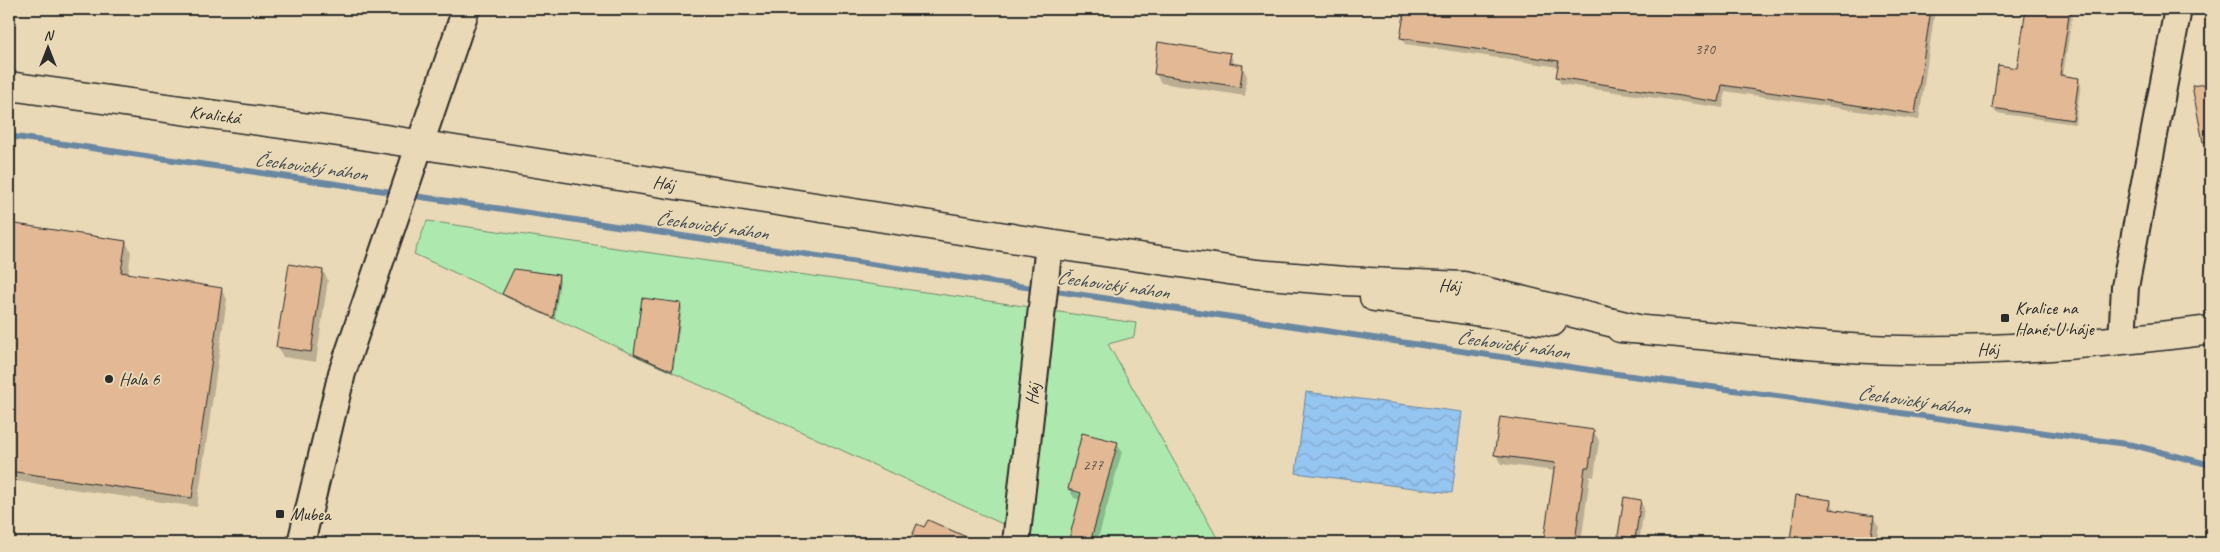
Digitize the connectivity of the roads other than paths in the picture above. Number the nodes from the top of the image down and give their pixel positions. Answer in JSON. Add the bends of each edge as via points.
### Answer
{"nodes":[{"id":1,"x":466,"y":9,"type":"edge"},
{"id":2,"x":2178,"y":9,"type":"edge"},
{"id":3,"x":9,"y":86,"type":"edge"},
{"id":4,"x":420,"y":145,"type":"junction"},
{"id":5,"x":1049,"y":244,"type":"junction"},
{"id":6,"x":2211,"y":330,"type":"edge"},
{"id":7,"x":2122,"y":340,"type":"junction"},
{"id":8,"x":301,"y":543,"type":"edge"},
{"id":9,"x":1016,"y":543,"type":"edge"}],
"edges":[{"from":1,"to":4,"type":"street"},
{"from":2,"to":7,"type":"street","via":[[2125,287]]},
{"from":3,"to":4,"type":"main road","name":"Kralická"},
{"from":4,"to":5,"type":"main road","name":"Háj"},
{"from":4,"to":8,"type":"street","via":[[342,373]]},
{"from":5,"to":7,"type":"main road","name":"Háj","via":[[1256,274],[1319,288],[1484,314],[1770,343],[1903,350],[2009,348]]},
{"from":5,"to":9,"type":"street","name":"Háj"},
{"from":6,"to":7,"type":"main road","name":"Háj"}]}
